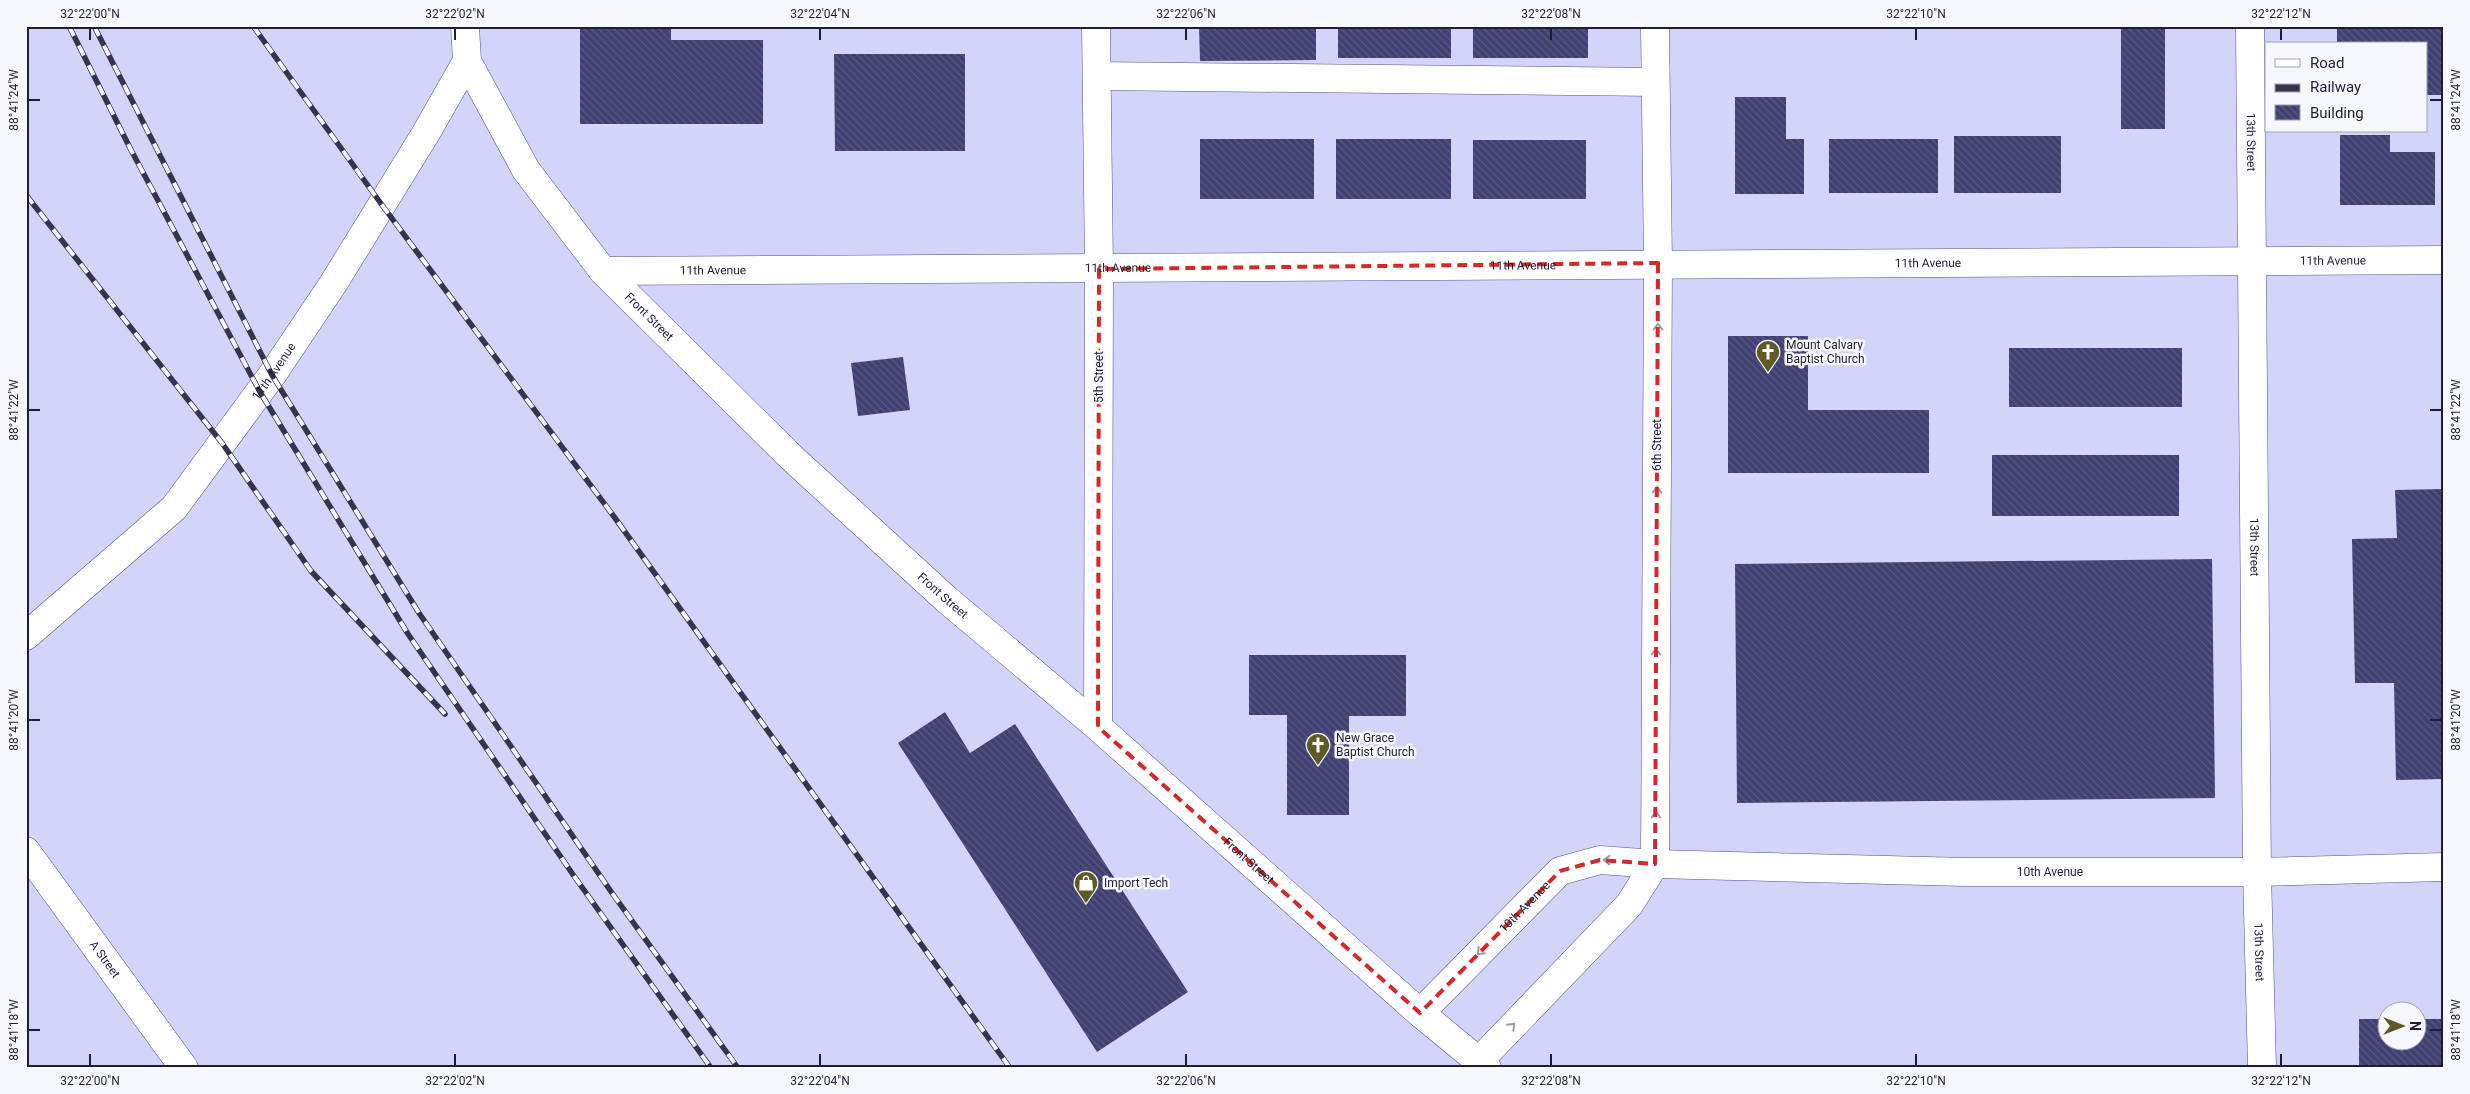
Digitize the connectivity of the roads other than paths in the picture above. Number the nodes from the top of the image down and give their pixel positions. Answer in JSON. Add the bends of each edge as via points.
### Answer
{"nodes":[{"id":1,"x":465,"y":26,"type":"edge"},
{"id":2,"x":1096,"y":26,"type":"edge"},
{"id":3,"x":1655,"y":26,"type":"edge"},
{"id":4,"x":2250,"y":26,"type":"edge"},
{"id":5,"x":467,"y":61,"type":"junction"},
{"id":6,"x":1097,"y":76,"type":"junction"},
{"id":7,"x":1655,"y":82,"type":"junction"},
{"id":8,"x":2252,"y":260,"type":"junction"},
{"id":9,"x":2444,"y":260,"type":"edge"},
{"id":10,"x":1658,"y":263,"type":"junction"},
{"id":11,"x":1099,"y":270,"type":"junction"},
{"id":12,"x":603,"y":271,"type":"junction"},
{"id":13,"x":26,"y":636,"type":"edge"},
{"id":14,"x":1098,"y":728,"type":"junction"},
{"id":15,"x":26,"y":851,"type":"edge"},
{"id":16,"x":1655,"y":864,"type":"junction"},
{"id":17,"x":2444,"y":867,"type":"edge"},
{"id":18,"x":2257,"y":872,"type":"junction"},
{"id":19,"x":1420,"y":1013,"type":"junction"},
{"id":20,"x":1483,"y":1064,"type":"edge"},
{"id":21,"x":184,"y":1068,"type":"edge"},
{"id":22,"x":2262,"y":1068,"type":"edge"}],
"edges":[{"from":1,"to":5,"type":"street"},
{"from":2,"to":6,"type":"street","name":"5th Street"},
{"from":3,"to":7,"type":"street","name":"6th Street"},
{"from":4,"to":8,"type":"street","name":"13th Street"},
{"from":5,"to":12,"type":"street","name":"Front Street","via":[[526,170]]},
{"from":5,"to":13,"type":"street","name":"11th Avenue","via":[[333,284],[272,376],[174,508]]},
{"from":6,"to":7,"type":"street"},
{"from":6,"to":11,"type":"street","name":"5th Street"},
{"from":7,"to":10,"type":"street","name":"6th Street"},
{"from":8,"to":9,"type":"street","name":"11th Avenue"},
{"from":8,"to":10,"type":"street","name":"11th Avenue"},
{"from":8,"to":18,"type":"street","name":"13th Street"},
{"from":10,"to":11,"type":"street","name":"11th Avenue"},
{"from":16,"to":10,"type":"street","name":"6th Street","one_way":true},
{"from":11,"to":12,"type":"street","name":"11th Avenue"},
{"from":11,"to":14,"type":"street","name":"5th Street"},
{"from":12,"to":14,"type":"street","name":"Front Street","via":[[792,458],[946,599]]},
{"from":14,"to":19,"type":"street","name":"Front Street"},
{"from":15,"to":21,"type":"street","name":"A Street"},
{"from":16,"to":18,"type":"street","name":"10th Avenue","via":[[1966,872]]},
{"from":16,"to":19,"type":"street","name":"10th Avenue","one_way":true,"via":[[1600,860],[1560,871]]},
{"from":20,"to":16,"type":"street","one_way":true,"via":[[1629,905]]},
{"from":17,"to":18,"type":"street","name":"10th Avenue"},
{"from":18,"to":22,"type":"street","name":"13th Street"},
{"from":19,"to":20,"type":"street","name":"Front Street"}]}
